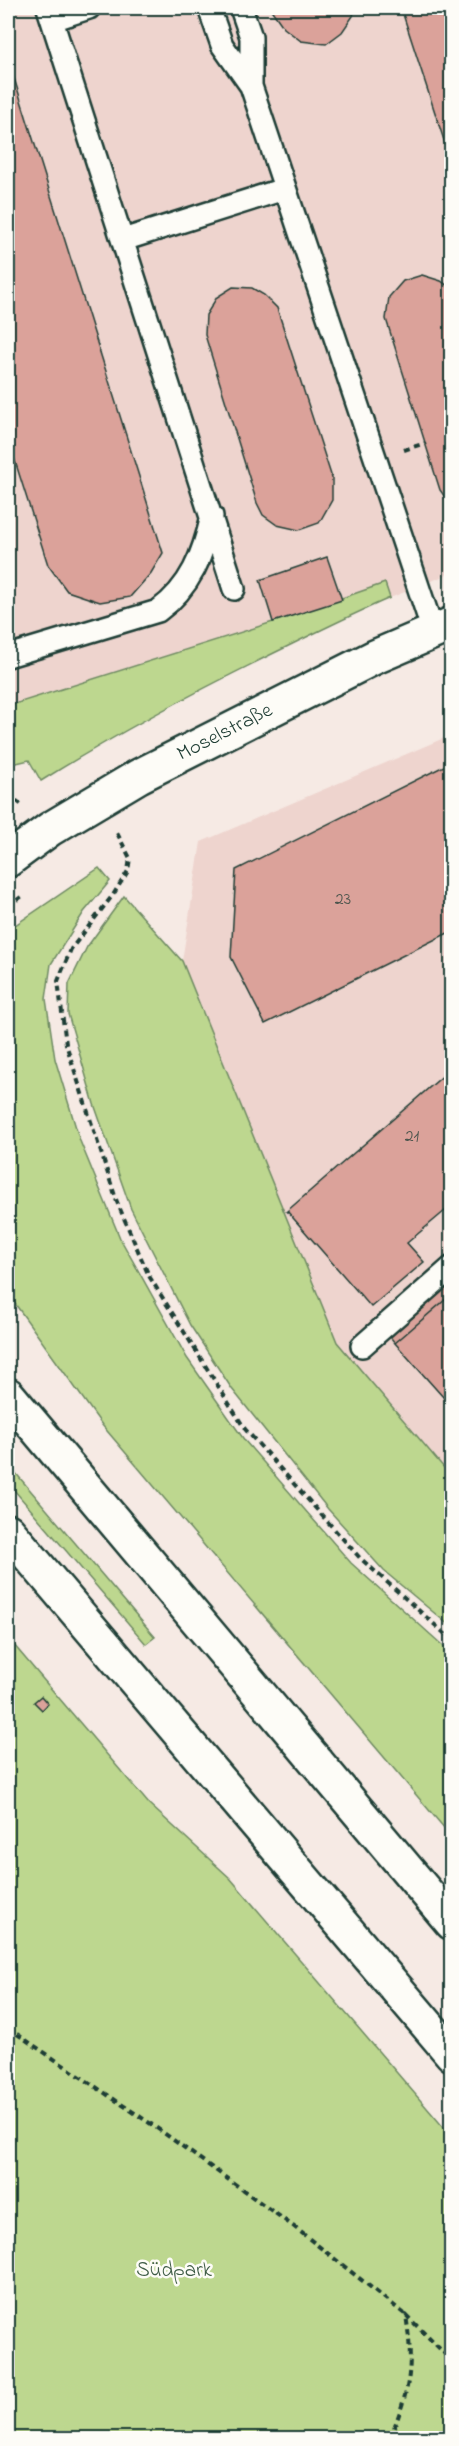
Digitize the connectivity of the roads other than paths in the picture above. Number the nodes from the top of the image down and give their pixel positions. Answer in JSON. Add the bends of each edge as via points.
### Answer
{"nodes":[{"id":1,"x":89,"y":8,"type":"edge"},
{"id":2,"x":209,"y":8,"type":"edge"},
{"id":3,"x":241,"y":8,"type":"edge"},
{"id":4,"x":50,"y":14,"type":"edge"},
{"id":5,"x":250,"y":86,"type":"junction"},
{"id":6,"x":284,"y":189,"type":"junction"},
{"id":7,"x":123,"y":240,"type":"junction"},
{"id":8,"x":212,"y":515,"type":"junction"},
{"id":9,"x":234,"y":589,"type":"dead end"},
{"id":10,"x":442,"y":628,"type":"edge"},
{"id":11,"x":8,"y":655,"type":"edge"},
{"id":12,"x":8,"y":860,"type":"edge"},
{"id":13,"x":452,"y":1268,"type":"edge"},
{"id":14,"x":362,"y":1346,"type":"dead end"},
{"id":15,"x":8,"y":1395,"type":"edge"},
{"id":16,"x":8,"y":1531,"type":"edge"},
{"id":17,"x":452,"y":1923,"type":"edge"},
{"id":18,"x":452,"y":2054,"type":"edge"}],
"edges":[{"from":1,"to":4,"type":"lane"},
{"from":2,"to":5,"type":"lane","via":[[222,45]]},
{"from":3,"to":5,"type":"lane","via":[[251,37]]},
{"from":4,"to":7,"type":"lane"},
{"from":5,"to":6,"type":"lane"},
{"from":6,"to":7,"type":"lane"},
{"from":6,"to":10,"type":"lane"},
{"from":7,"to":8,"type":"lane"},
{"from":8,"to":9,"type":"lane"},
{"from":8,"to":11,"type":"lane","via":[[191,578],[158,611]]},
{"from":10,"to":12,"type":"main road","name":"Moselstraße","via":[[298,694],[139,776]]},
{"from":13,"to":14,"type":"lane"},
{"from":15,"to":17,"type":"main road"},
{"from":16,"to":18,"type":"main road"}]}
